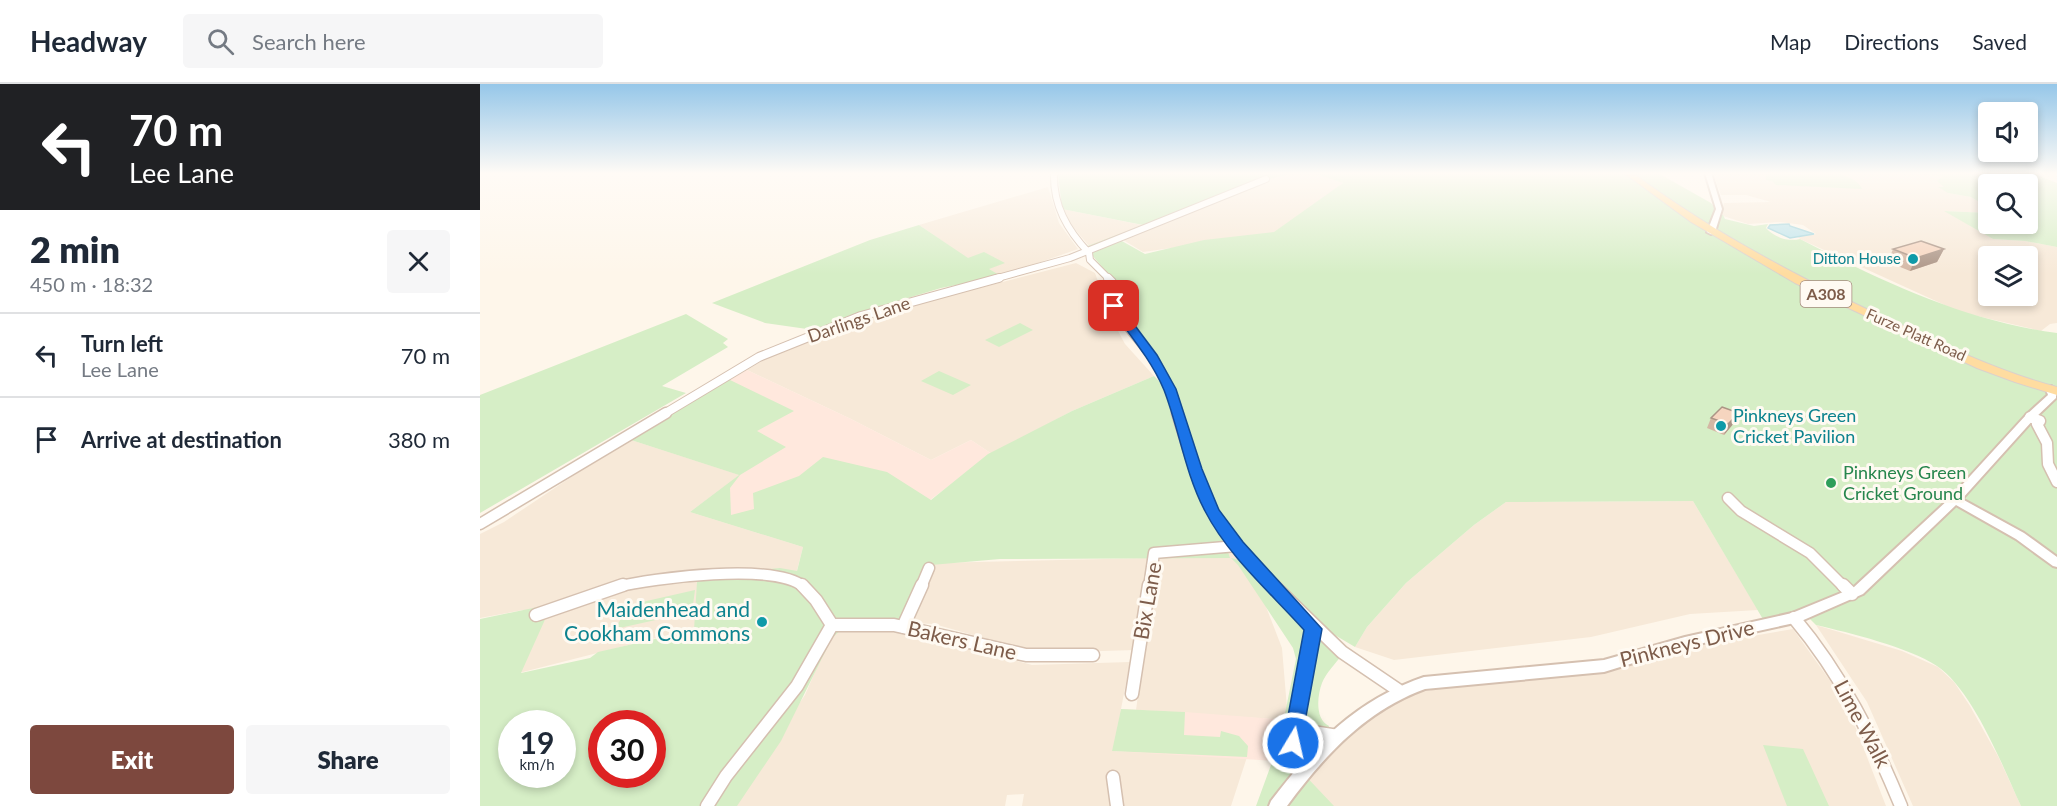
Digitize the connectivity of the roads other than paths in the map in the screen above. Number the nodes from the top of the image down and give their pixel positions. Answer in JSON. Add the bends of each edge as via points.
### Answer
{"nodes":[{"id":1,"x":1060,"y":207,"type":"edge"},
{"id":2,"x":1197,"y":207,"type":"edge"},
{"id":3,"x":1675,"y":207,"type":"edge"},
{"id":4,"x":1718,"y":207,"type":"edge"},
{"id":5,"x":1711,"y":232,"type":"junction"},
{"id":6,"x":1086,"y":251,"type":"junction"},
{"id":7,"x":1070,"y":258,"type":"junction"},
{"id":8,"x":1090,"y":260,"type":"junction"},
{"id":9,"x":2054,"y":390,"type":"edge"},
{"id":10,"x":2030,"y":417,"type":"junction"},
{"id":11,"x":2057,"y":482,"type":"edge"},
{"id":12,"x":1728,"y":498,"type":"dead end"},
{"id":13,"x":1955,"y":500,"type":"junction"},
{"id":14,"x":480,"y":524,"type":"edge"},
{"id":15,"x":1237,"y":546,"type":"junction"},
{"id":16,"x":2057,"y":563,"type":"edge"},
{"id":17,"x":929,"y":568,"type":"dead end"},
{"id":18,"x":1852,"y":594,"type":"junction"},
{"id":19,"x":536,"y":615,"type":"dead end"},
{"id":20,"x":1794,"y":618,"type":"junction"},
{"id":21,"x":832,"y":625,"type":"junction"},
{"id":22,"x":903,"y":627,"type":"junction"},
{"id":23,"x":1313,"y":629,"type":"junction"},
{"id":24,"x":1093,"y":655,"type":"dead end"},
{"id":25,"x":1398,"y":690,"type":"junction"},
{"id":26,"x":1132,"y":694,"type":"dead end"},
{"id":27,"x":1294,"y":729,"type":"junction"},
{"id":28,"x":1338,"y":736,"type":"junction"},
{"id":29,"x":1300,"y":775,"type":"junction"},
{"id":30,"x":1113,"y":777,"type":"dead end"},
{"id":31,"x":707,"y":806,"type":"edge"},
{"id":32,"x":1117,"y":806,"type":"edge"},
{"id":33,"x":1277,"y":806,"type":"edge"},
{"id":34,"x":1902,"y":806,"type":"edge"}],
"edges":[{"from":1,"to":6,"type":"street","via":[[1064,222]]},
{"from":2,"to":6,"type":"street","name":"Darlings Lane"},
{"from":3,"to":5,"type":"main road","name":"Furze Platt Road","number":"A308"},
{"from":4,"to":5,"type":"street"},
{"from":5,"to":9,"type":"main road","name":"Furze Platt Road","number":"A308","via":[[1862,312],[1998,371]]},
{"from":6,"to":7,"type":"street","name":"Darlings Lane"},
{"from":6,"to":8,"type":"street"},
{"from":7,"to":8,"type":"street"},
{"from":7,"to":14,"type":"street","name":"Darlings Lane","via":[[861,316],[759,357]]},
{"from":8,"to":15,"type":"street","via":[[1112,282],[1118,313],[1162,372],[1207,499]]},
{"from":9,"to":10,"type":"street","name":"Pinkneys Drive","via":[[2053,396]]},
{"from":10,"to":11,"type":"street","via":[[2040,421],[2037,424],[2047,443],[2048,464]]},
{"from":10,"to":13,"type":"street","name":"Pinkneys Drive"},
{"from":12,"to":18,"type":"street","via":[[1741,511],[1810,553]]},
{"from":13,"to":16,"type":"street","via":[[2020,536]]},
{"from":13,"to":18,"type":"street","name":"Pinkneys Drive"},
{"from":15,"to":23,"type":"street"},
{"from":15,"to":26,"type":"street","name":"Bix Lane","via":[[1154,553]]},
{"from":17,"to":22,"type":"street"},
{"from":18,"to":20,"type":"street","name":"Pinkneys Drive"},
{"from":19,"to":21,"type":"street","via":[[620,585],[706,576],[780,575],[804,588]]},
{"from":20,"to":25,"type":"street","name":"Pinkneys Drive","via":[[1685,642],[1604,666],[1424,683]]},
{"from":20,"to":34,"type":"street","name":"Lime Walk","via":[[1856,702]]},
{"from":21,"to":22,"type":"street","name":"Bakers Lane"},
{"from":21,"to":31,"type":"street","via":[[797,686]]},
{"from":22,"to":24,"type":"street","name":"Bakers Lane","via":[[1026,655]]},
{"from":23,"to":25,"type":"street","via":[[1380,681]]},
{"from":23,"to":27,"type":"street"},
{"from":25,"to":28,"type":"street","name":"Pinkneys Drive","via":[[1369,708]]},
{"from":27,"to":28,"type":"street"},
{"from":27,"to":29,"type":"street","via":[[1291,757]]},
{"from":28,"to":29,"type":"street","name":"Pinkneys Drive"},
{"from":29,"to":33,"type":"street","name":"Pinkneys Drive"},
{"from":30,"to":32,"type":"street"}]}
